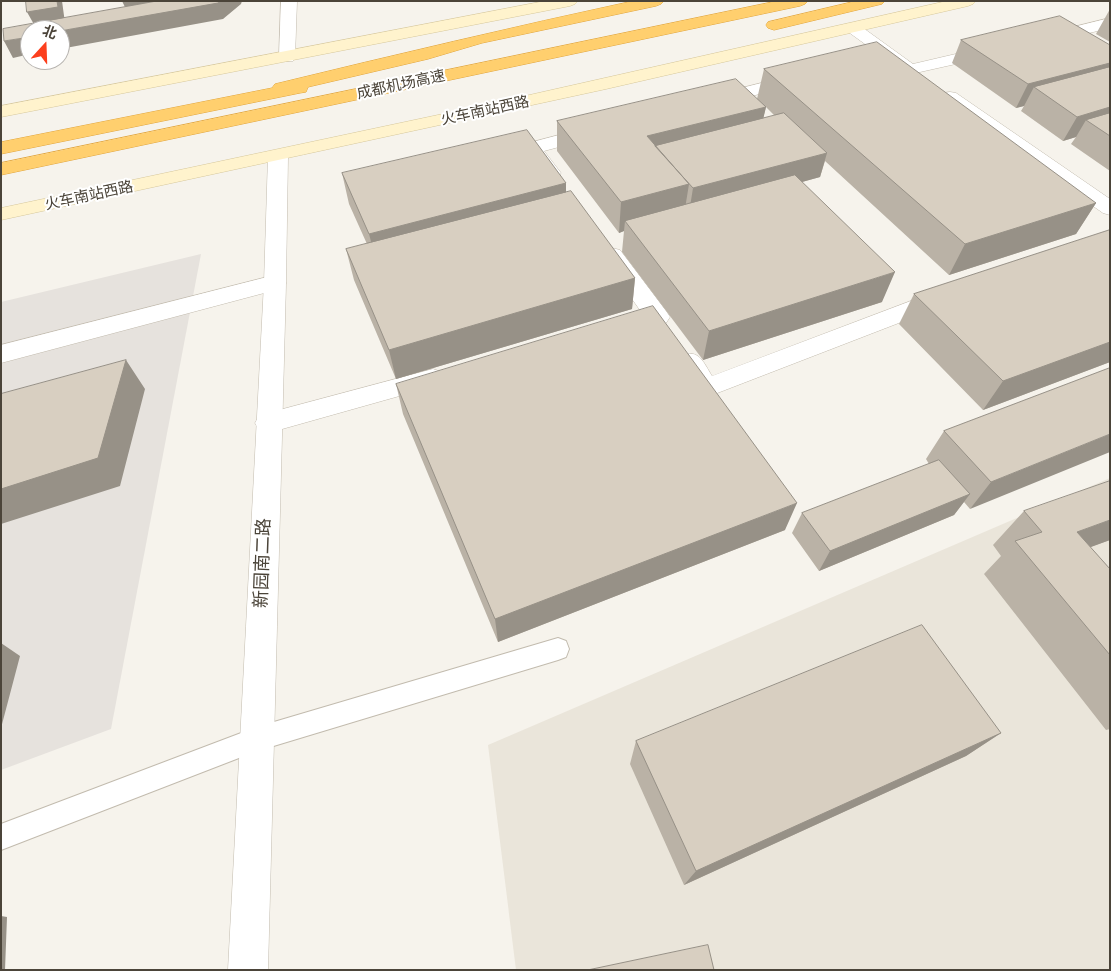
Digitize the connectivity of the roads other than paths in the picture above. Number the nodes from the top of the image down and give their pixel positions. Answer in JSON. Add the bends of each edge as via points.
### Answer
{"nodes":[{"id":1,"x":289,"y":1,"type":"edge"},
{"id":2,"x":570,"y":1,"type":"edge"},
{"id":3,"x":656,"y":1,"type":"edge"},
{"id":4,"x":730,"y":1,"type":"edge"},
{"id":5,"x":800,"y":1,"type":"edge"},
{"id":6,"x":877,"y":1,"type":"edge"},
{"id":7,"x":968,"y":1,"type":"edge"},
{"id":8,"x":1110,"y":23,"type":"edge"},
{"id":9,"x":762,"y":27,"type":"dead end"},
{"id":10,"x":853,"y":28,"type":"junction"},
{"id":11,"x":743,"y":29,"type":"dead end"},
{"id":12,"x":1034,"y":41,"type":"edge"},
{"id":13,"x":1006,"y":48,"type":"edge"},
{"id":14,"x":287,"y":57,"type":"junction"},
{"id":15,"x":912,"y":70,"type":"junction"},
{"id":16,"x":456,"y":73,"type":"junction"},
{"id":17,"x":816,"y":74,"type":"edge"},
{"id":18,"x":693,"y":106,"type":"edge"},
{"id":19,"x":201,"y":108,"type":"junction"},
{"id":20,"x":1,"y":112,"type":"edge"},
{"id":21,"x":608,"y":128,"type":"edge"},
{"id":22,"x":1,"y":148,"type":"edge"},
{"id":23,"x":278,"y":156,"type":"junction"},
{"id":24,"x":1,"y":169,"type":"edge"},
{"id":25,"x":561,"y":186,"type":"edge"},
{"id":26,"x":1110,"y":209,"type":"edge"},
{"id":27,"x":1,"y":214,"type":"edge"},
{"id":28,"x":601,"y":240,"type":"edge"},
{"id":29,"x":275,"y":283,"type":"junction"},
{"id":30,"x":963,"y":289,"type":"edge"},
{"id":31,"x":610,"y":330,"type":"edge"},
{"id":32,"x":667,"y":330,"type":"junction"},
{"id":33,"x":1,"y":354,"type":"edge"},
{"id":34,"x":449,"y":374,"type":"edge"},
{"id":35,"x":268,"y":423,"type":"junction"},
{"id":36,"x":558,"y":649,"type":"dead end"},
{"id":37,"x":257,"y":739,"type":"junction"},
{"id":38,"x":1,"y":837,"type":"edge"},
{"id":39,"x":248,"y":970,"type":"edge"}],
"edges":[{"from":1,"to":14,"type":"street"},
{"from":2,"to":14,"type":"main road"},
{"from":3,"to":19,"type":"highway","via":[[479,39]]},
{"from":4,"to":19,"type":"highway","name":"成都机场高速"},
{"from":5,"to":16,"type":"highway","name":"成都机场高速"},
{"from":6,"to":9,"type":"highway"},
{"from":7,"to":10,"type":"main road","name":"火车南站西路"},
{"from":8,"to":12,"type":"street"},
{"from":10,"to":15,"type":"street"},
{"from":10,"to":23,"type":"main road","name":"火车南站西路"},
{"from":11,"to":16,"type":"highway"},
{"from":13,"to":15,"type":"street"},
{"from":14,"to":20,"type":"main road"},
{"from":15,"to":26,"type":"street"},
{"from":16,"to":24,"type":"highway","name":"成都机场高速"},
{"from":17,"to":18,"type":"street"},
{"from":19,"to":22,"type":"highway","name":"成都机场高速"},
{"from":21,"to":25,"type":"street","via":[[523,150]]},
{"from":23,"to":27,"type":"main road","name":"火车南站西路"},
{"from":23,"to":29,"type":"street","name":"新园南二路"},
{"from":28,"to":32,"type":"street"},
{"from":29,"to":33,"type":"street"},
{"from":29,"to":35,"type":"street","name":"新园南二路"},
{"from":30,"to":32,"type":"street","via":[[707,388]]},
{"from":31,"to":32,"type":"street"},
{"from":34,"to":35,"type":"street"},
{"from":35,"to":37,"type":"street","name":"新园南二路"},
{"from":36,"to":37,"type":"lane"},
{"from":37,"to":38,"type":"lane"},
{"from":37,"to":39,"type":"street","name":"新园南二路"}]}
